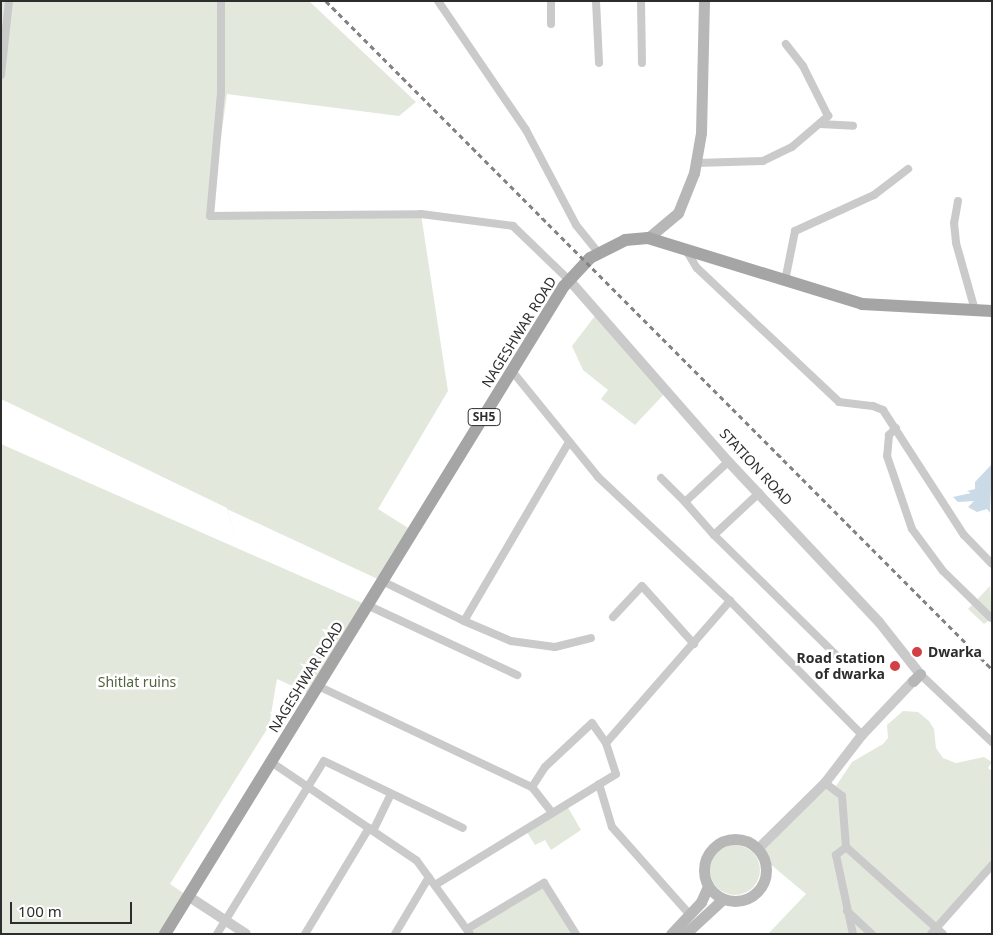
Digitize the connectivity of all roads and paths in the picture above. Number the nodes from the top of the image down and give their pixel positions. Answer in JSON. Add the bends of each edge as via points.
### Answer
{"nodes":[{"id":1,"x":9,"y":1,"type":"edge"},
{"id":2,"x":220,"y":1,"type":"edge"},
{"id":3,"x":438,"y":1,"type":"edge"},
{"id":4,"x":551,"y":1,"type":"edge"},
{"id":5,"x":596,"y":1,"type":"edge"},
{"id":6,"x":641,"y":1,"type":"edge"},
{"id":7,"x":704,"y":1,"type":"edge"},
{"id":8,"x":551,"y":24,"type":"dead end"},
{"id":9,"x":786,"y":44,"type":"dead end"},
{"id":10,"x":599,"y":63,"type":"dead end"},
{"id":11,"x":642,"y":63,"type":"dead end"},
{"id":12,"x":1,"y":71,"type":"edge"},
{"id":13,"x":1,"y":75,"type":"edge"},
{"id":14,"x":820,"y":124,"type":"junction"},
{"id":15,"x":853,"y":126,"type":"dead end"},
{"id":16,"x":696,"y":163,"type":"junction"},
{"id":17,"x":908,"y":169,"type":"dead end"},
{"id":18,"x":958,"y":201,"type":"dead end"},
{"id":19,"x":648,"y":238,"type":"junction"},
{"id":20,"x":686,"y":250,"type":"junction"},
{"id":21,"x":599,"y":253,"type":"junction"},
{"id":22,"x":570,"y":281,"type":"junction"},
{"id":23,"x":785,"y":281,"type":"junction"},
{"id":24,"x":975,"y":310,"type":"junction"},
{"id":25,"x":992,"y":311,"type":"edge"},
{"id":26,"x":512,"y":371,"type":"junction"},
{"id":27,"x":896,"y":428,"type":"junction"},
{"id":28,"x":569,"y":442,"type":"junction"},
{"id":29,"x":729,"y":462,"type":"junction"},
{"id":30,"x":661,"y":478,"type":"dead end"},
{"id":31,"x":759,"y":493,"type":"junction"},
{"id":32,"x":685,"y":502,"type":"junction"},
{"id":33,"x":714,"y":535,"type":"junction"},
{"id":34,"x":992,"y":564,"type":"edge"},
{"id":35,"x":382,"y":581,"type":"junction"},
{"id":36,"x":730,"y":601,"type":"junction"},
{"id":37,"x":367,"y":606,"type":"junction"},
{"id":38,"x":614,"y":617,"type":"dead end"},
{"id":39,"x":991,"y":618,"type":"edge"},
{"id":40,"x":464,"y":620,"type":"junction"},
{"id":41,"x":591,"y":638,"type":"dead end"},
{"id":42,"x":694,"y":644,"type":"junction"},
{"id":43,"x":840,"y":658,"type":"dead end"},
{"id":44,"x":517,"y":675,"type":"dead end"},
{"id":45,"x":916,"y":677,"type":"junction"},
{"id":46,"x":318,"y":686,"type":"junction"},
{"id":47,"x":862,"y":735,"type":"junction"},
{"id":48,"x":992,"y":742,"type":"edge"},
{"id":49,"x":606,"y":744,"type":"junction"},
{"id":50,"x":271,"y":762,"type":"junction"},
{"id":51,"x":825,"y":783,"type":"junction"},
{"id":52,"x":599,"y":784,"type":"junction"},
{"id":53,"x":309,"y":785,"type":"junction"},
{"id":54,"x":532,"y":787,"type":"junction"},
{"id":55,"x":391,"y":794,"type":"junction"},
{"id":56,"x":552,"y":813,"type":"junction"},
{"id":57,"x":463,"y":828,"type":"dead end"},
{"id":58,"x":371,"y":829,"type":"junction"},
{"id":59,"x":846,"y":847,"type":"junction"},
{"id":60,"x":758,"y":850,"type":"junction"},
{"id":61,"x":992,"y":865,"type":"edge"},
{"id":62,"x":429,"y":877,"type":"junction"},
{"id":63,"x":435,"y":885,"type":"junction"},
{"id":64,"x":708,"y":886,"type":"junction"},
{"id":65,"x":188,"y":896,"type":"junction"},
{"id":66,"x":723,"y":899,"type":"junction"},
{"id":67,"x":847,"y":911,"type":"junction"},
{"id":68,"x":690,"y":914,"type":"junction"},
{"id":69,"x":226,"y":921,"type":"junction"},
{"id":70,"x":468,"y":931,"type":"edge"},
{"id":71,"x":934,"y":931,"type":"edge"},
{"id":72,"x":851,"y":932,"type":"edge"},
{"id":73,"x":165,"y":934,"type":"edge"},
{"id":74,"x":218,"y":934,"type":"edge"},
{"id":75,"x":246,"y":934,"type":"edge"},
{"id":76,"x":305,"y":934,"type":"edge"},
{"id":77,"x":395,"y":934,"type":"edge"},
{"id":78,"x":576,"y":934,"type":"edge"},
{"id":79,"x":671,"y":934,"type":"edge"},
{"id":80,"x":684,"y":934,"type":"edge"},
{"id":81,"x":872,"y":934,"type":"edge"},
{"id":82,"x":943,"y":934,"type":"edge"}],
"edges":[{"from":1,"to":12,"type":"street"},
{"from":2,"to":22,"type":"street","via":[[221,93],[210,216],[421,214],[513,226]]},
{"from":3,"to":21,"type":"street","via":[[526,130],[576,225]]},
{"from":4,"to":8,"type":"street"},
{"from":5,"to":10,"type":"street"},
{"from":6,"to":11,"type":"street"},
{"from":7,"to":16,"type":"main road","via":[[700,133]]},
{"from":9,"to":14,"type":"street","via":[[803,66],[828,116]]},
{"from":12,"to":13,"type":"street"},
{"from":14,"to":15,"type":"street"},
{"from":14,"to":16,"type":"street","via":[[792,148],[763,161]]},
{"from":16,"to":19,"type":"main road","via":[[678,212]]},
{"from":17,"to":23,"type":"street","via":[[874,195],[795,231]]},
{"from":18,"to":24,"type":"street","via":[[954,222],[956,243]]},
{"from":19,"to":20,"type":"main road","name":"NAGESHWAR ROAD","number":"SH5"},
{"from":19,"to":21,"type":"main road","name":"NAGESHWAR ROAD","number":"SH5","via":[[625,240]]},
{"from":20,"to":23,"type":"main road","name":"NAGESHWAR ROAD","number":"SH5"},
{"from":20,"to":27,"type":"street","via":[[697,268],[839,402],[883,410]]},
{"from":21,"to":22,"type":"main road","name":"NAGESHWAR ROAD","number":"SH5"},
{"from":22,"to":26,"type":"main road","name":"NAGESHWAR ROAD","number":"SH5"},
{"from":22,"to":29,"type":"street","name":"STATION ROAD"},
{"from":23,"to":24,"type":"main road","name":"NAGESHWAR ROAD","number":"SH5","via":[[862,304]]},
{"from":24,"to":25,"type":"main road","name":"NAGESHWAR ROAD","number":"SH5"},
{"from":26,"to":28,"type":"street"},
{"from":26,"to":35,"type":"main road","name":"NAGESHWAR ROAD","number":"SH5"},
{"from":27,"to":34,"type":"street","via":[[964,536]]},
{"from":27,"to":39,"type":"street","via":[[888,435],[888,456],[912,529],[943,571]]},
{"from":28,"to":36,"type":"street","via":[[598,477]]},
{"from":28,"to":40,"type":"street"},
{"from":29,"to":31,"type":"street","name":"STATION ROAD"},
{"from":29,"to":32,"type":"street"},
{"from":30,"to":32,"type":"street"},
{"from":31,"to":33,"type":"street"},
{"from":31,"to":45,"type":"street","name":"STATION ROAD","via":[[879,622]]},
{"from":32,"to":33,"type":"street"},
{"from":33,"to":43,"type":"street"},
{"from":35,"to":37,"type":"main road","name":"NAGESHWAR ROAD","number":"SH5"},
{"from":35,"to":40,"type":"street"},
{"from":36,"to":42,"type":"street","via":[[713,617]]},
{"from":36,"to":47,"type":"street"},
{"from":37,"to":44,"type":"street"},
{"from":37,"to":46,"type":"main road","name":"NAGESHWAR ROAD","number":"SH5"},
{"from":38,"to":42,"type":"street","via":[[642,586]]},
{"from":40,"to":41,"type":"street","via":[[511,640],[546,645]]},
{"from":42,"to":49,"type":"street"},
{"from":45,"to":47,"type":"street"},
{"from":45,"to":48,"type":"street"},
{"from":46,"to":50,"type":"main road","name":"NAGESHWAR ROAD","number":"SH5"},
{"from":46,"to":54,"type":"street"},
{"from":47,"to":51,"type":"street"},
{"from":49,"to":52,"type":"street","via":[[616,774]]},
{"from":49,"to":54,"type":"street","via":[[592,723],[545,767]]},
{"from":50,"to":53,"type":"street"},
{"from":50,"to":65,"type":"main road","name":"NAGESHWAR ROAD","number":"SH5"},
{"from":51,"to":59,"type":"street","via":[[842,796]]},
{"from":51,"to":60,"type":"street"},
{"from":52,"to":56,"type":"street"},
{"from":52,"to":68,"type":"street","via":[[612,827]]},
{"from":53,"to":55,"type":"street","via":[[324,761]]},
{"from":53,"to":58,"type":"street"},
{"from":53,"to":69,"type":"street"},
{"from":54,"to":56,"type":"street"},
{"from":55,"to":57,"type":"street"},
{"from":55,"to":58,"type":"street"},
{"from":56,"to":63,"type":"street"},
{"from":58,"to":62,"type":"street","via":[[417,862]]},
{"from":58,"to":76,"type":"street"},
{"from":59,"to":67,"type":"street","via":[[836,855]]},
{"from":59,"to":71,"type":"street"},
{"from":60,"to":64,"type":"main road","via":[[736,840],[713,848],[704,866]]},
{"from":60,"to":66,"type":"main road","via":[[766,868],[760,888],[744,900]]},
{"from":61,"to":71,"type":"street"},
{"from":62,"to":63,"type":"street"},
{"from":62,"to":77,"type":"street"},
{"from":63,"to":70,"type":"street"},
{"from":64,"to":66,"type":"main road"},
{"from":64,"to":68,"type":"main road","via":[[705,896]]},
{"from":65,"to":69,"type":"street"},
{"from":65,"to":73,"type":"main road","name":"NAGESHWAR ROAD","number":"SH5"},
{"from":66,"to":80,"type":"main road"},
{"from":67,"to":72,"type":"street"},
{"from":67,"to":81,"type":"street"},
{"from":68,"to":79,"type":"main road"},
{"from":69,"to":74,"type":"street"},
{"from":69,"to":75,"type":"street"},
{"from":70,"to":78,"type":"street","via":[[544,883]]},
{"from":71,"to":82,"type":"street"}]}
